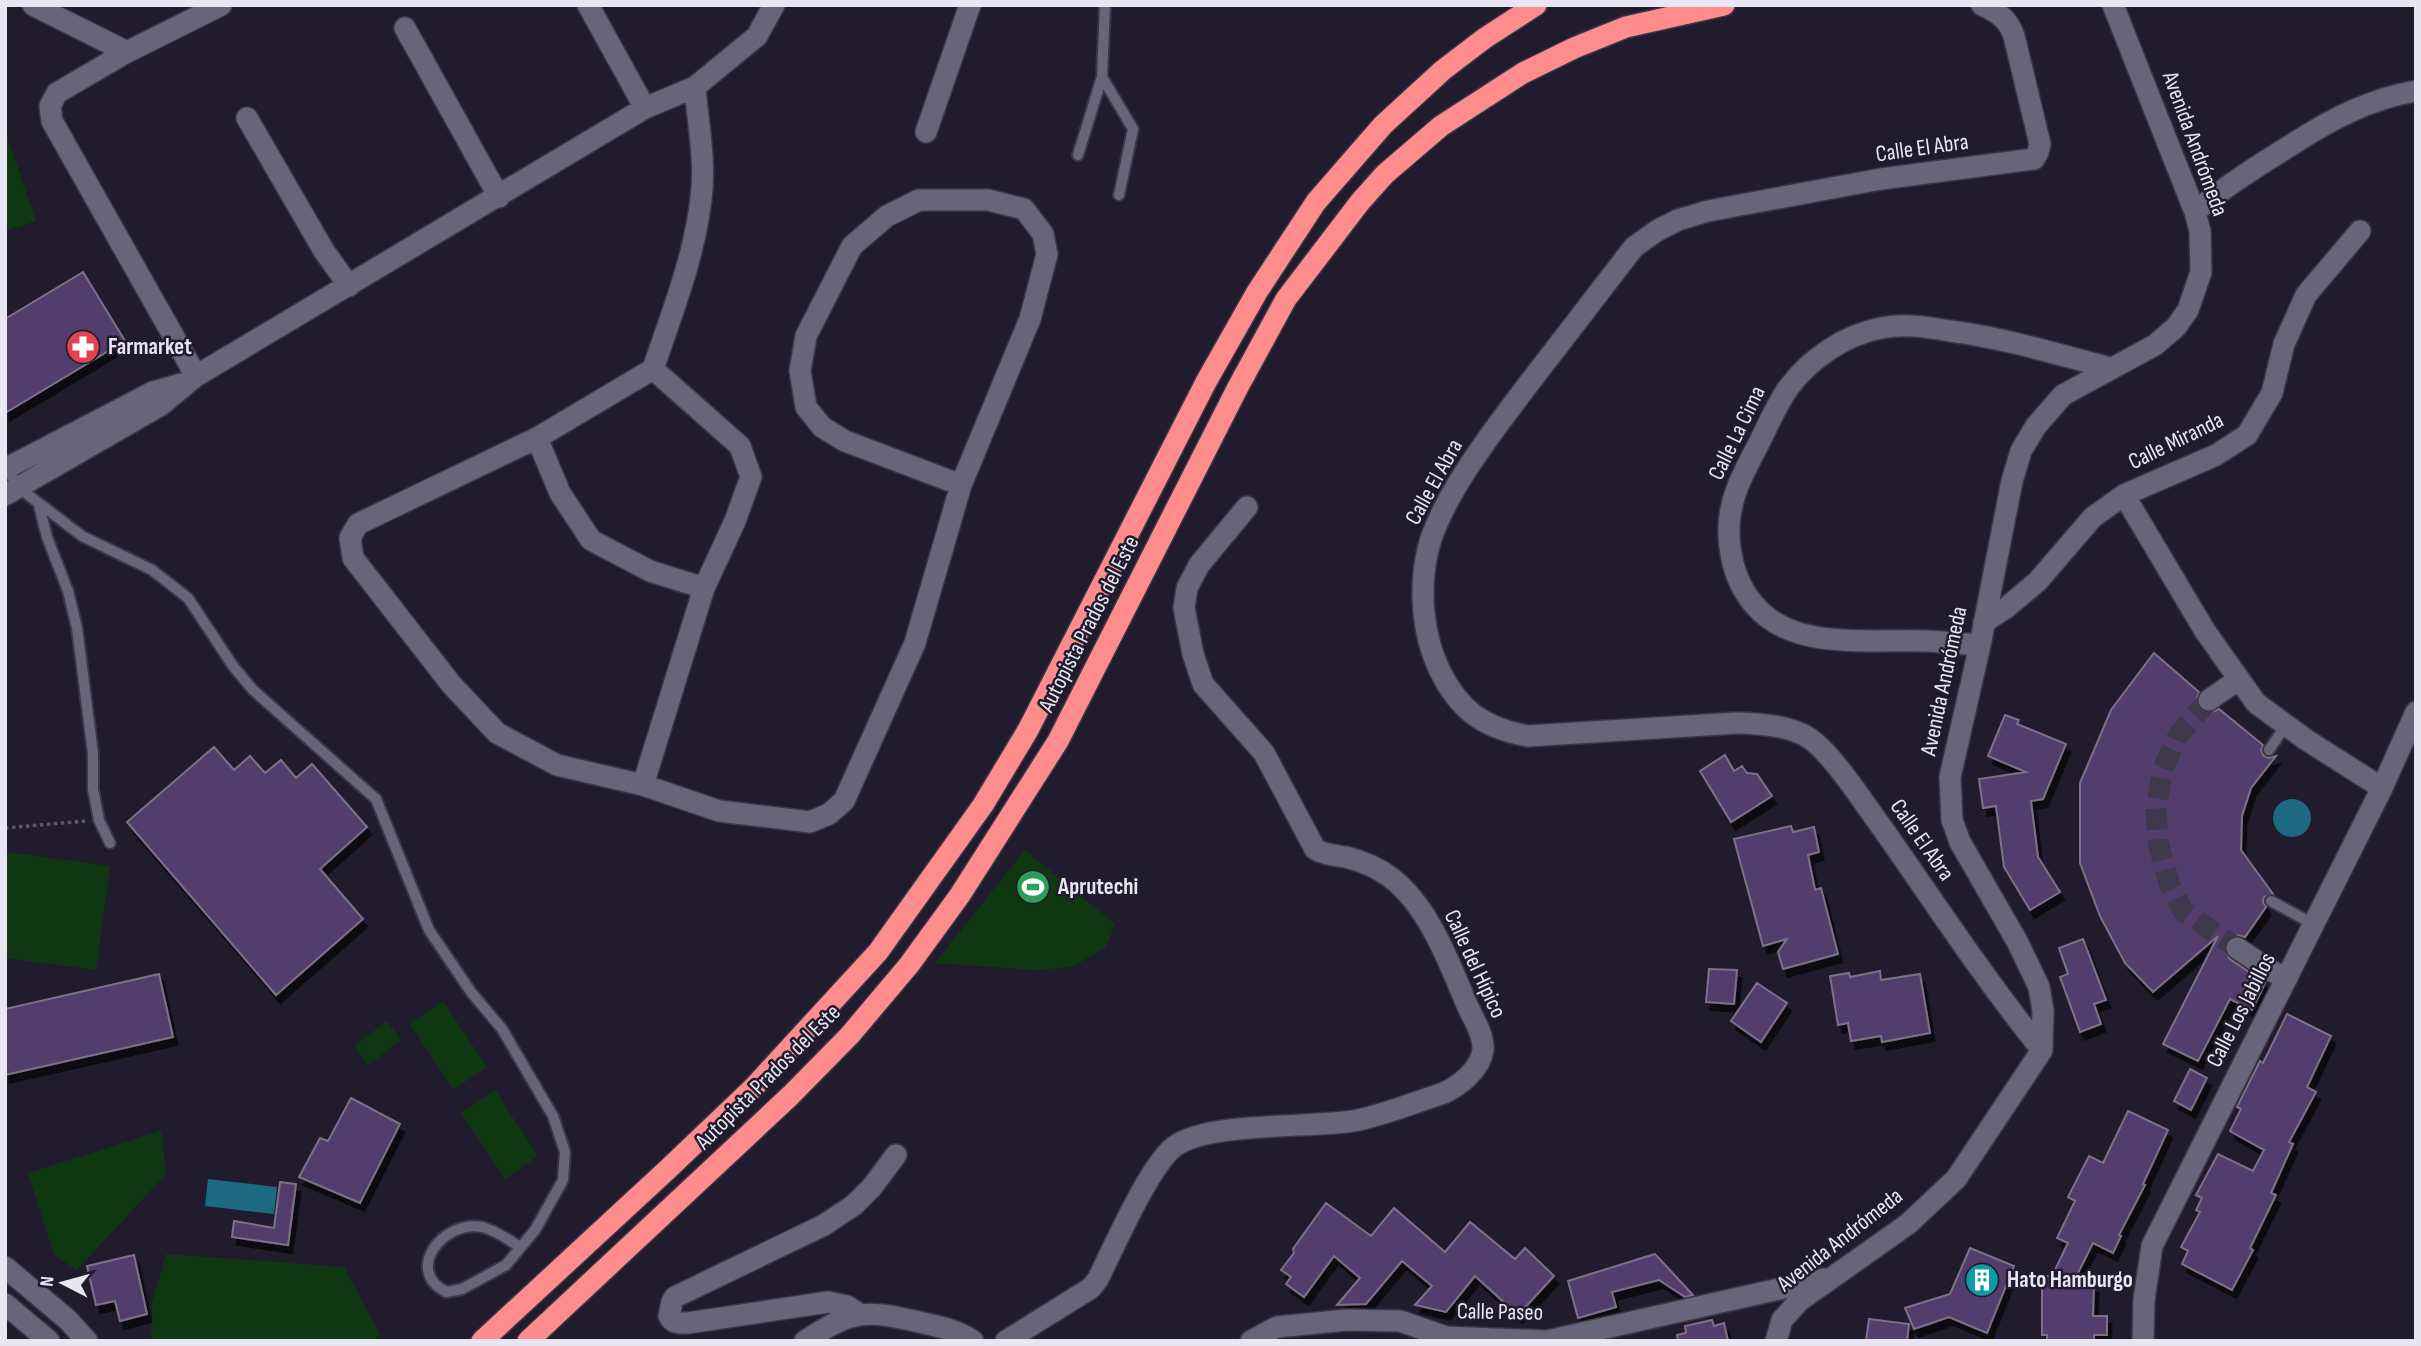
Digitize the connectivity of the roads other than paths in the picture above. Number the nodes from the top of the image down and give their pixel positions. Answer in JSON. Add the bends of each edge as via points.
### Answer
{"nodes":[{"id":1,"x":33,"y":5,"type":"edge"},
{"id":2,"x":222,"y":5,"type":"edge"},
{"id":3,"x":588,"y":5,"type":"edge"},
{"id":4,"x":775,"y":5,"type":"edge"},
{"id":5,"x":970,"y":5,"type":"edge"},
{"id":6,"x":1105,"y":5,"type":"edge"},
{"id":7,"x":1536,"y":5,"type":"edge"},
{"id":8,"x":1724,"y":5,"type":"edge"},
{"id":9,"x":1982,"y":5,"type":"edge"},
{"id":10,"x":2113,"y":5,"type":"edge"},
{"id":11,"x":405,"y":28,"type":"dead end"},
{"id":12,"x":127,"y":52,"type":"junction"},
{"id":13,"x":1102,"y":78,"type":"junction"},
{"id":14,"x":695,"y":87,"type":"junction"},
{"id":15,"x":2416,"y":92,"type":"edge"},
{"id":16,"x":645,"y":108,"type":"junction"},
{"id":17,"x":247,"y":118,"type":"dead end"},
{"id":18,"x":926,"y":132,"type":"dead end"},
{"id":19,"x":1079,"y":155,"type":"dead end"},
{"id":20,"x":1119,"y":195,"type":"dead end"},
{"id":21,"x":499,"y":197,"type":"junction"},
{"id":22,"x":2195,"y":212,"type":"junction"},
{"id":23,"x":2360,"y":231,"type":"dead end"},
{"id":24,"x":349,"y":286,"type":"junction"},
{"id":25,"x":2110,"y":368,"type":"junction"},
{"id":26,"x":653,"y":369,"type":"junction"},
{"id":27,"x":193,"y":379,"type":"junction"},
{"id":28,"x":537,"y":438,"type":"junction"},
{"id":29,"x":6,"y":469,"type":"edge"},
{"id":30,"x":961,"y":485,"type":"junction"},
{"id":31,"x":12,"y":491,"type":"edge"},
{"id":32,"x":2124,"y":495,"type":"junction"},
{"id":33,"x":39,"y":505,"type":"junction"},
{"id":34,"x":1247,"y":507,"type":"dead end"},
{"id":35,"x":704,"y":588,"type":"junction"},
{"id":36,"x":1984,"y":622,"type":"junction"},
{"id":37,"x":1980,"y":645,"type":"junction"},
{"id":38,"x":2239,"y":679,"type":"junction"},
{"id":39,"x":2209,"y":700,"type":"tunnel mouth"},
{"id":40,"x":2415,"y":714,"type":"edge"},
{"id":41,"x":2286,"y":724,"type":"junction"},
{"id":42,"x":2269,"y":750,"type":"dead end"},
{"id":43,"x":643,"y":785,"type":"junction"},
{"id":44,"x":2382,"y":788,"type":"junction"},
{"id":45,"x":110,"y":843,"type":"dead end"},
{"id":46,"x":2271,"y":901,"type":"dead end"},
{"id":47,"x":2313,"y":924,"type":"junction"},
{"id":48,"x":2237,"y":948,"type":"tunnel mouth"},
{"id":49,"x":2287,"y":978,"type":"junction"},
{"id":50,"x":2042,"y":1050,"type":"junction"},
{"id":51,"x":896,"y":1155,"type":"dead end"},
{"id":52,"x":520,"y":1247,"type":"junction"},
{"id":53,"x":5,"y":1267,"type":"edge"},
{"id":54,"x":1832,"y":1277,"type":"junction"},
{"id":55,"x":5,"y":1304,"type":"edge"},
{"id":56,"x":859,"y":1314,"type":"junction"},
{"id":57,"x":1493,"y":1340,"type":"edge"},
{"id":58,"x":50,"y":1341,"type":"edge"},
{"id":59,"x":86,"y":1341,"type":"edge"},
{"id":60,"x":482,"y":1341,"type":"edge"},
{"id":61,"x":528,"y":1341,"type":"edge"},
{"id":62,"x":805,"y":1341,"type":"edge"},
{"id":63,"x":974,"y":1341,"type":"edge"},
{"id":64,"x":1006,"y":1341,"type":"edge"},
{"id":65,"x":1251,"y":1341,"type":"edge"},
{"id":66,"x":1776,"y":1341,"type":"edge"},
{"id":67,"x":2143,"y":1341,"type":"edge"}],
"edges":[{"from":1,"to":12,"type":"street"},
{"from":2,"to":12,"type":"street"},
{"from":3,"to":16,"type":"street"},
{"from":4,"to":14,"type":"street","via":[[757,36]]},
{"from":5,"to":18,"type":"street"},
{"from":6,"to":13,"type":"lane"},
{"from":7,"to":60,"type":"highway","name":"Autopista Prados del Este","via":[[1443,70],[1383,125],[1315,202],[1206,382],[1028,730],[983,805],[878,952],[754,1087]]},
{"from":8,"to":61,"type":"highway","name":"Autopista Prados del Este","via":[[1626,27],[1574,48],[1441,125],[1385,174],[1286,299],[1058,741],[960,895],[909,965],[791,1095]]},
{"from":9,"to":50,"type":"street","name":"Calle El Abra","via":[[2009,23],[2014,36],[2040,144],[2034,159],[1881,179],[1709,211],[1658,230],[1634,247],[1495,429],[1450,498],[1429,547],[1423,582],[1433,655],[1450,692],[1487,724],[1528,736],[1737,723],[1793,731],[1809,738],[1865,804]]},
{"from":10,"to":22,"type":"street","name":"Avenida Andrómeda"},
{"from":11,"to":21,"type":"street"},
{"from":12,"to":27,"type":"street","via":[[57,93],[50,106],[52,121]]},
{"from":13,"to":19,"type":"lane"},
{"from":13,"to":20,"type":"lane","via":[[1133,129]]},
{"from":14,"to":16,"type":"street"},
{"from":14,"to":26,"type":"street","via":[[701,199],[688,269]]},
{"from":15,"to":22,"type":"street","via":[[2352,110],[2312,130]]},
{"from":16,"to":21,"type":"street"},
{"from":17,"to":24,"type":"street"},
{"from":21,"to":24,"type":"street"},
{"from":22,"to":25,"type":"street","name":"Avenida Andrómeda","via":[[2201,272],[2188,310],[2155,345]]},
{"from":23,"to":32,"type":"street","name":"Calle Miranda","via":[[2306,295],[2284,344],[2272,393],[2247,435],[2216,456]]},
{"from":24,"to":27,"type":"street"},
{"from":25,"to":36,"type":"street","name":"Avenida Andrómeda","via":[[2053,404],[2021,451]]},
{"from":25,"to":37,"type":"street","name":"Calle La Cima","via":[[1971,334],[1918,326],[1881,328],[1826,351],[1804,370],[1788,389],[1737,487],[1730,554],[1746,593],[1768,618],[1799,634],[1819,638]]},
{"from":26,"to":28,"type":"street"},
{"from":26,"to":35,"type":"street","via":[[740,446],[751,477]]},
{"from":27,"to":29,"type":"street","via":[[153,392]]},
{"from":27,"to":31,"type":"street","via":[[161,405]]},
{"from":28,"to":35,"type":"street","via":[[560,493],[591,540],[650,571]]},
{"from":28,"to":43,"type":"street","via":[[358,524],[350,538],[353,558],[451,684],[497,733],[557,765]]},
{"from":29,"to":31,"type":"lane"},
{"from":30,"to":30,"type":"street","via":[[1030,319],[1047,254],[1042,234],[1024,209],[988,200],[919,200],[887,216],[852,246],[806,336],[800,371],[806,407],[821,427],[845,441]]},
{"from":30,"to":43,"type":"street","via":[[915,643],[844,801],[810,822],[719,811]]},
{"from":31,"to":33,"type":"lane"},
{"from":32,"to":36,"type":"street","name":"Calle Miranda","via":[[2093,517],[2038,581]]},
{"from":32,"to":38,"type":"street","via":[[2204,631]]},
{"from":33,"to":45,"type":"lane","via":[[77,628],[93,789],[99,820]]},
{"from":33,"to":52,"type":"lane","via":[[82,536],[172,584],[188,598],[253,690],[376,799],[429,930],[502,1029],[552,1116],[565,1152],[563,1180]]},
{"from":34,"to":64,"type":"street","name":"Calle del Hípico","via":[[1199,565],[1187,589],[1184,608],[1199,676],[1264,753],[1315,849],[1389,876],[1424,917],[1443,948],[1483,1050],[1468,1076],[1444,1093],[1354,1121],[1203,1134],[1174,1147],[1162,1158],[1091,1288]]},
{"from":35,"to":43,"type":"street"},
{"from":36,"to":37,"type":"street","name":"Avenida Andrómeda"},
{"from":37,"to":50,"type":"street","name":"Avenida Andrómeda","via":[[1950,777],[1952,820],[2035,977],[2043,1011]]},
{"from":38,"to":39,"type":"street"},
{"from":38,"to":41,"type":"street","via":[[2256,703]]},
{"from":40,"to":44,"type":"street","name":"Calle Los Jabillos"},
{"from":41,"to":42,"type":"lane"},
{"from":41,"to":44,"type":"street"},
{"from":44,"to":47,"type":"street","name":"Calle Los Jabillos"},
{"from":46,"to":47,"type":"lane"},
{"from":47,"to":49,"type":"street","name":"Calle Los Jabillos"},
{"from":48,"to":49,"type":"street"},
{"from":49,"to":67,"type":"street","name":"Calle Los Jabillos","via":[[2152,1246]]},
{"from":50,"to":54,"type":"street","name":"Avenida Andrómeda","via":[[1956,1179],[1908,1224]]},
{"from":51,"to":56,"type":"street","via":[[854,1205],[824,1225],[675,1297],[668,1316],[676,1323],[688,1323],[828,1302]]},
{"from":52,"to":52,"type":"lane","via":[[481,1227],[459,1229],[442,1236],[427,1270],[435,1287],[446,1293],[506,1265]]},
{"from":53,"to":59,"type":"street"},
{"from":54,"to":57,"type":"street","name":"Calle Paseo","via":[[1547,1341]]},
{"from":54,"to":66,"type":"street","name":"Avenida Andrómeda","via":[[1782,1320]]},
{"from":55,"to":58,"type":"street"},
{"from":56,"to":62,"type":"street","via":[[832,1323]]},
{"from":56,"to":63,"type":"street","via":[[877,1312],[958,1331]]},
{"from":57,"to":65,"type":"street","name":"Calle Paseo","via":[[1446,1337],[1400,1321],[1347,1320],[1277,1327]]}]}
